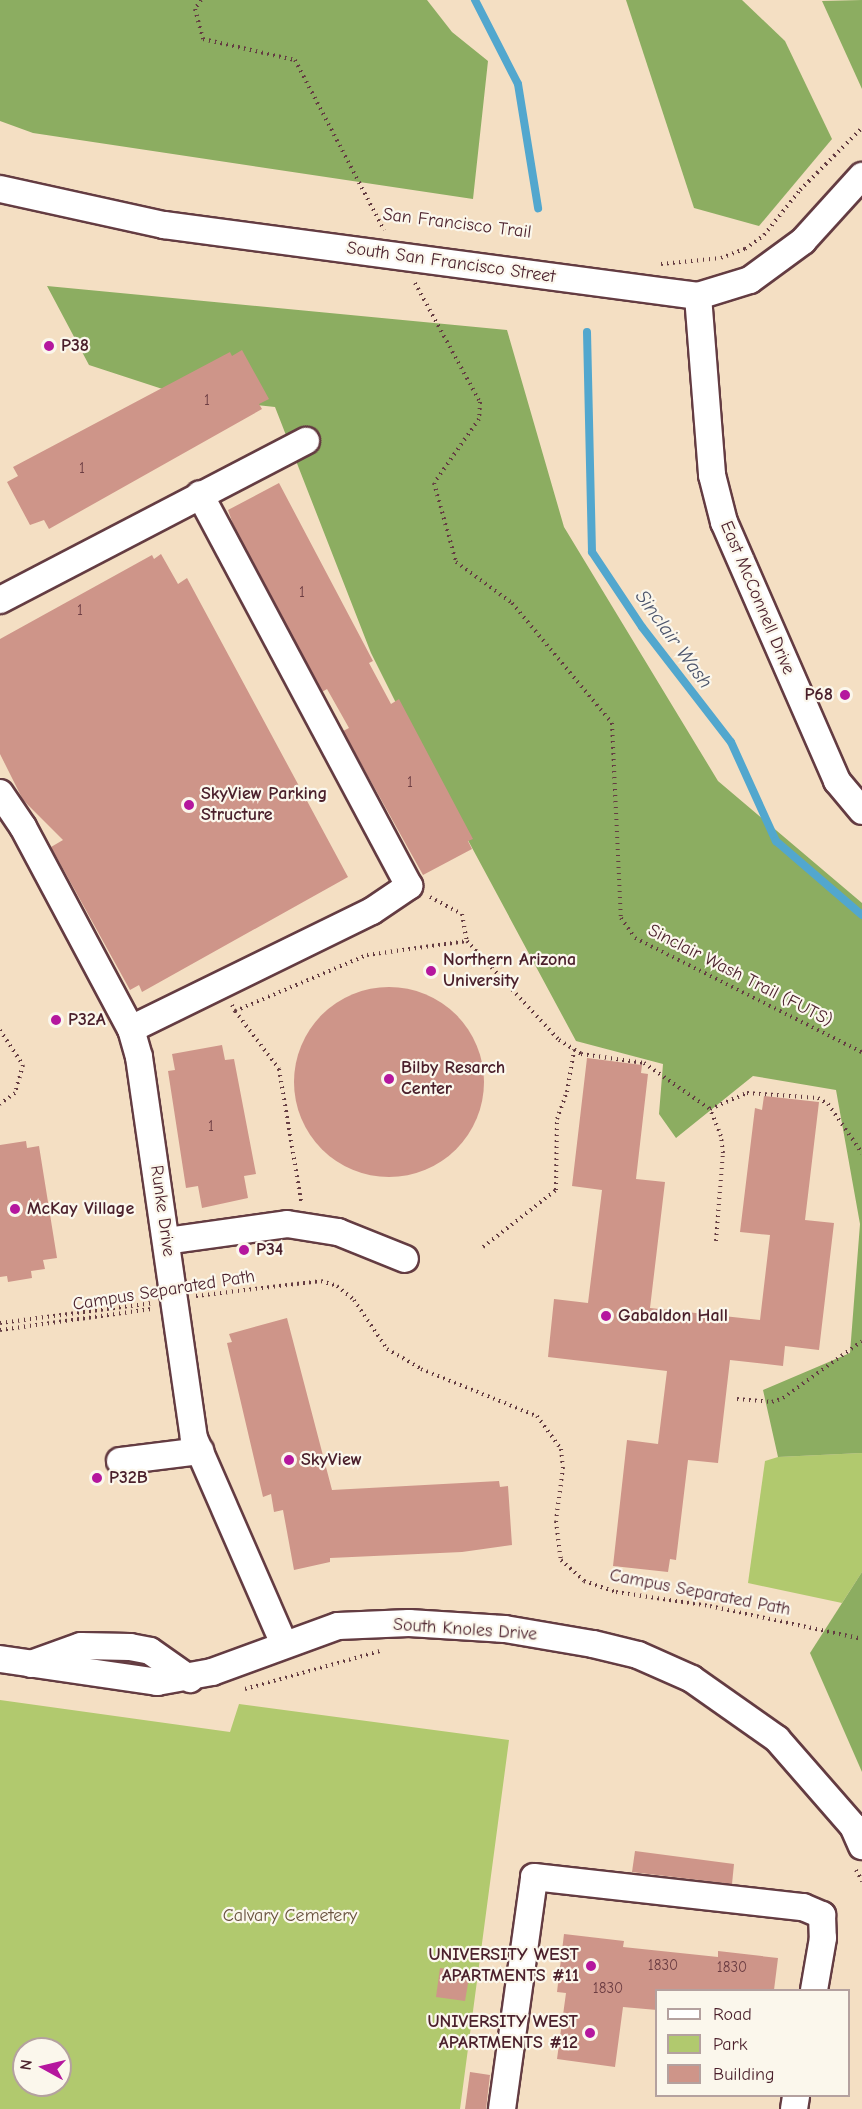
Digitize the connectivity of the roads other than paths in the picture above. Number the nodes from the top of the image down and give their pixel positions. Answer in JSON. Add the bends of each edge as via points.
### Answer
{"nodes":[{"id":1,"x":862,"y":176,"type":"edge"},
{"id":2,"x":0,"y":189,"type":"edge"},
{"id":3,"x":698,"y":296,"type":"junction"},
{"id":4,"x":306,"y":441,"type":"dead end"},
{"id":5,"x":200,"y":494,"type":"junction"},
{"id":6,"x":0,"y":600,"type":"edge"},
{"id":7,"x":0,"y":793,"type":"edge"},
{"id":8,"x":862,"y":811,"type":"edge"},
{"id":9,"x":131,"y":1029,"type":"junction"},
{"id":10,"x":166,"y":1241,"type":"junction"},
{"id":11,"x":405,"y":1259,"type":"dead end"},
{"id":12,"x":200,"y":1451,"type":"junction"},
{"id":13,"x":120,"y":1461,"type":"dead end"},
{"id":14,"x":284,"y":1644,"type":"junction"},
{"id":15,"x":0,"y":1659,"type":"edge"},
{"id":16,"x":857,"y":1855,"type":"edge"},
{"id":17,"x":814,"y":1989,"type":"edge"},
{"id":18,"x":502,"y":2109,"type":"edge"}],
"edges":[{"from":1,"to":3,"type":"street","name":"South San Francisco Street","via":[[802,242],[750,280]]},
{"from":2,"to":3,"type":"street","name":"South San Francisco Street","via":[[164,225],[397,242]]},
{"from":3,"to":8,"type":"street","name":"East McConnell Drive","via":[[712,475],[724,522],[837,781]]},
{"from":4,"to":5,"type":"street"},
{"from":5,"to":6,"type":"street"},
{"from":5,"to":9,"type":"street","via":[[409,886],[372,911]]},
{"from":7,"to":9,"type":"street","name":"Runke Drive","via":[[23,827]]},
{"from":9,"to":10,"type":"street","name":"Runke Drive","via":[[140,1057]]},
{"from":10,"to":11,"type":"street","via":[[287,1224],[338,1232]]},
{"from":10,"to":12,"type":"street","name":"Runke Drive","via":[[194,1438]]},
{"from":12,"to":13,"type":"street"},
{"from":12,"to":14,"type":"street","name":"Runke Drive"},
{"from":14,"to":15,"type":"street","name":"South Knoles Drive","via":[[249,1660],[190,1678],[150,1651],[130,1647],[81,1646],[30,1664]]},
{"from":14,"to":16,"type":"street","name":"South Knoles Drive","via":[[338,1626],[409,1623],[505,1629],[638,1655],[692,1679],[777,1739],[853,1826]]},
{"from":17,"to":18,"type":"street","via":[[823,1938],[822,1914],[803,1907],[534,1877]]}]}
